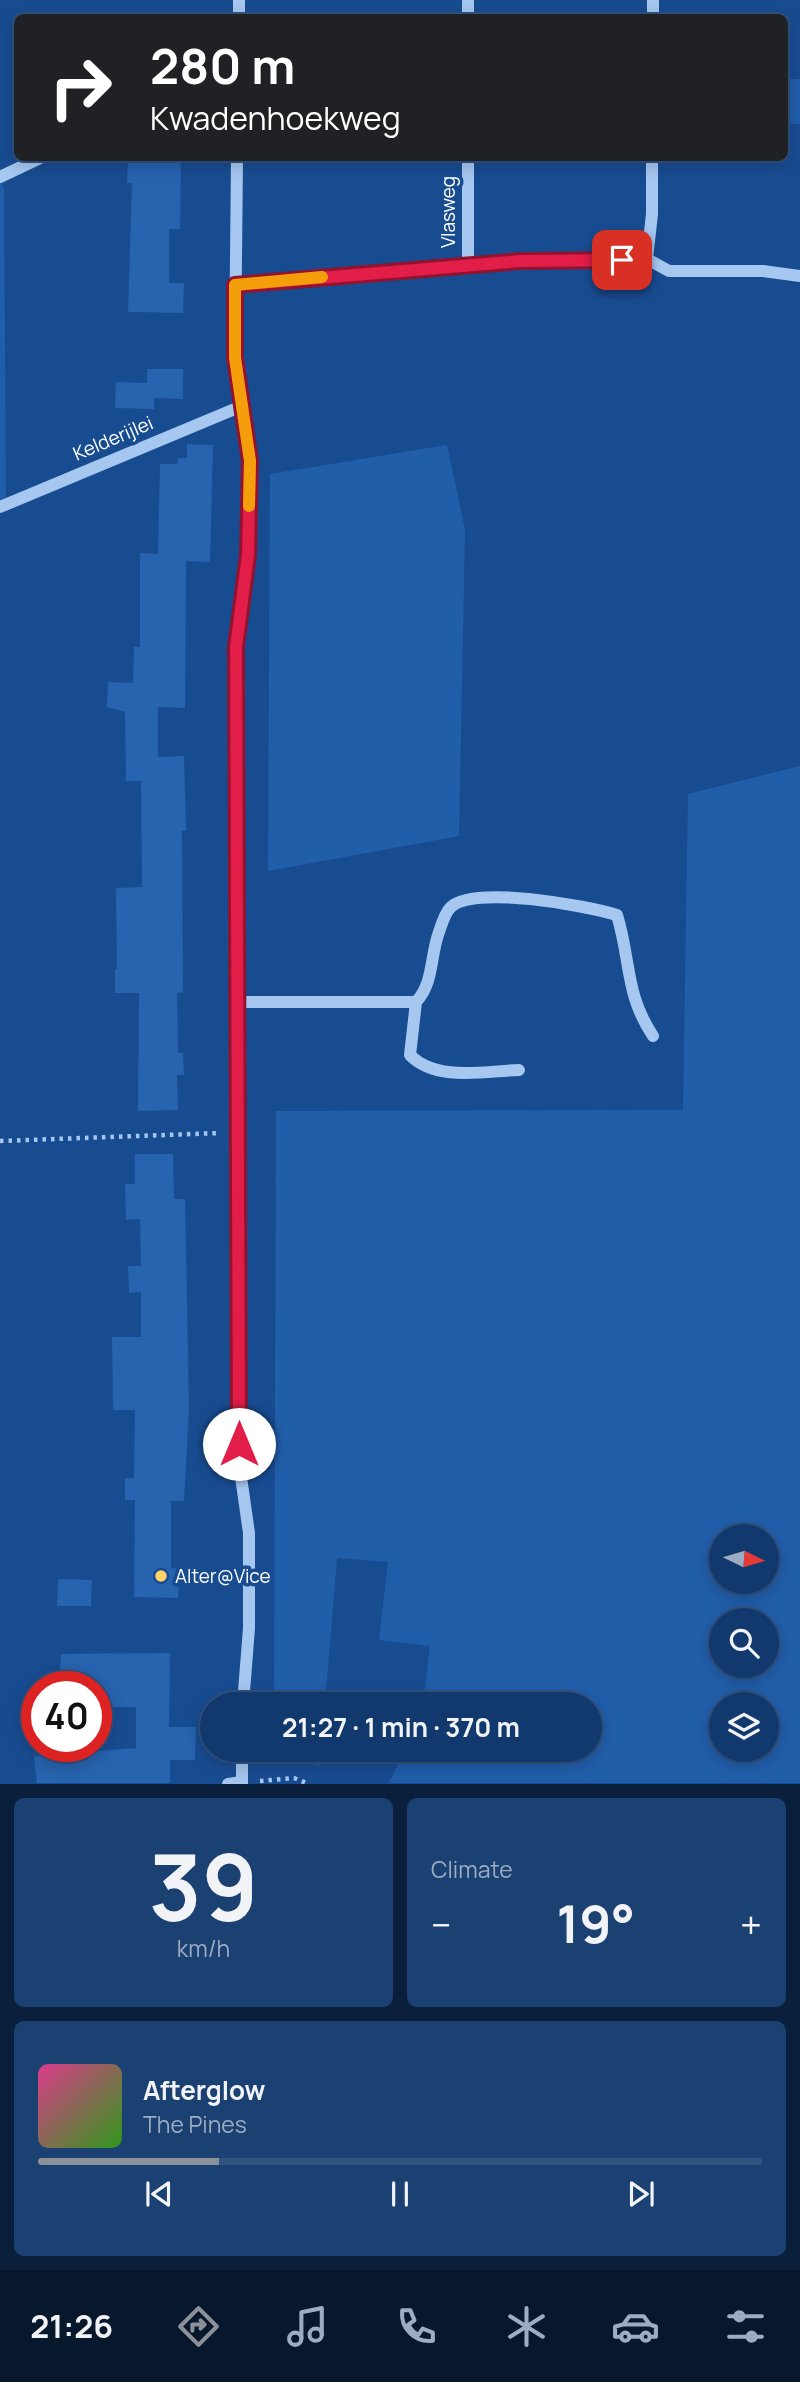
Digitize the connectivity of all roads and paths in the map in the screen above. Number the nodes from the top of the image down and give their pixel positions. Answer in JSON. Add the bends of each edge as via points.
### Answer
{"nodes":[{"id":1,"x":34,"y":161,"type":"edge"},
{"id":2,"x":237,"y":161,"type":"edge"},
{"id":3,"x":468,"y":161,"type":"edge"},
{"id":4,"x":652,"y":161,"type":"edge"},
{"id":5,"x":0,"y":177,"type":"edge"},
{"id":6,"x":647,"y":259,"type":"junction"},
{"id":7,"x":468,"y":267,"type":"junction"},
{"id":8,"x":800,"y":276,"type":"edge"},
{"id":9,"x":235,"y":285,"type":"junction"},
{"id":10,"x":242,"y":406,"type":"junction"},
{"id":11,"x":0,"y":507,"type":"edge"},
{"id":12,"x":237,"y":1002,"type":"junction"},
{"id":13,"x":416,"y":1002,"type":"junction"},
{"id":14,"x":653,"y":1036,"type":"dead end"},
{"id":15,"x":519,"y":1070,"type":"dead end"},
{"id":16,"x":237,"y":1133,"type":"junction"},
{"id":17,"x":0,"y":1141,"type":"edge"},
{"id":18,"x":244,"y":1692,"type":"edge"},
{"id":19,"x":242,"y":1762,"type":"edge"},
{"id":20,"x":228,"y":1783,"type":"edge"},
{"id":21,"x":242,"y":1783,"type":"edge"},
{"id":22,"x":309,"y":1783,"type":"edge"}],
"edges":[{"from":1,"to":5,"type":"street"},
{"from":2,"to":9,"type":"street"},
{"from":3,"to":7,"type":"street","name":"Vlasweg"},
{"from":4,"to":6,"type":"street"},
{"from":6,"to":7,"type":"street","via":[[521,261]]},
{"from":6,"to":8,"type":"street","via":[[670,271],[763,271]]},
{"from":7,"to":9,"type":"street"},
{"from":9,"to":10,"type":"street","via":[[235,358]]},
{"from":10,"to":11,"type":"street","name":"Kelderijlei"},
{"from":10,"to":12,"type":"street","via":[[250,461],[248,555],[236,647]]},
{"from":12,"to":13,"type":"street"},
{"from":12,"to":16,"type":"street"},
{"from":13,"to":14,"type":"street","via":[[428,984],[438,934],[450,908],[463,900],[492,896],[605,912],[617,915],[631,992]]},
{"from":13,"to":15,"type":"street","via":[[411,1055],[415,1061],[447,1072]]},
{"from":16,"to":17,"type":"path"},
{"from":16,"to":18,"type":"street","via":[[240,1470],[249,1533]]},
{"from":19,"to":21,"type":"street"},
{"from":20,"to":21,"type":"street"},
{"from":21,"to":22,"type":"path","via":[[294,1779]]}]}
